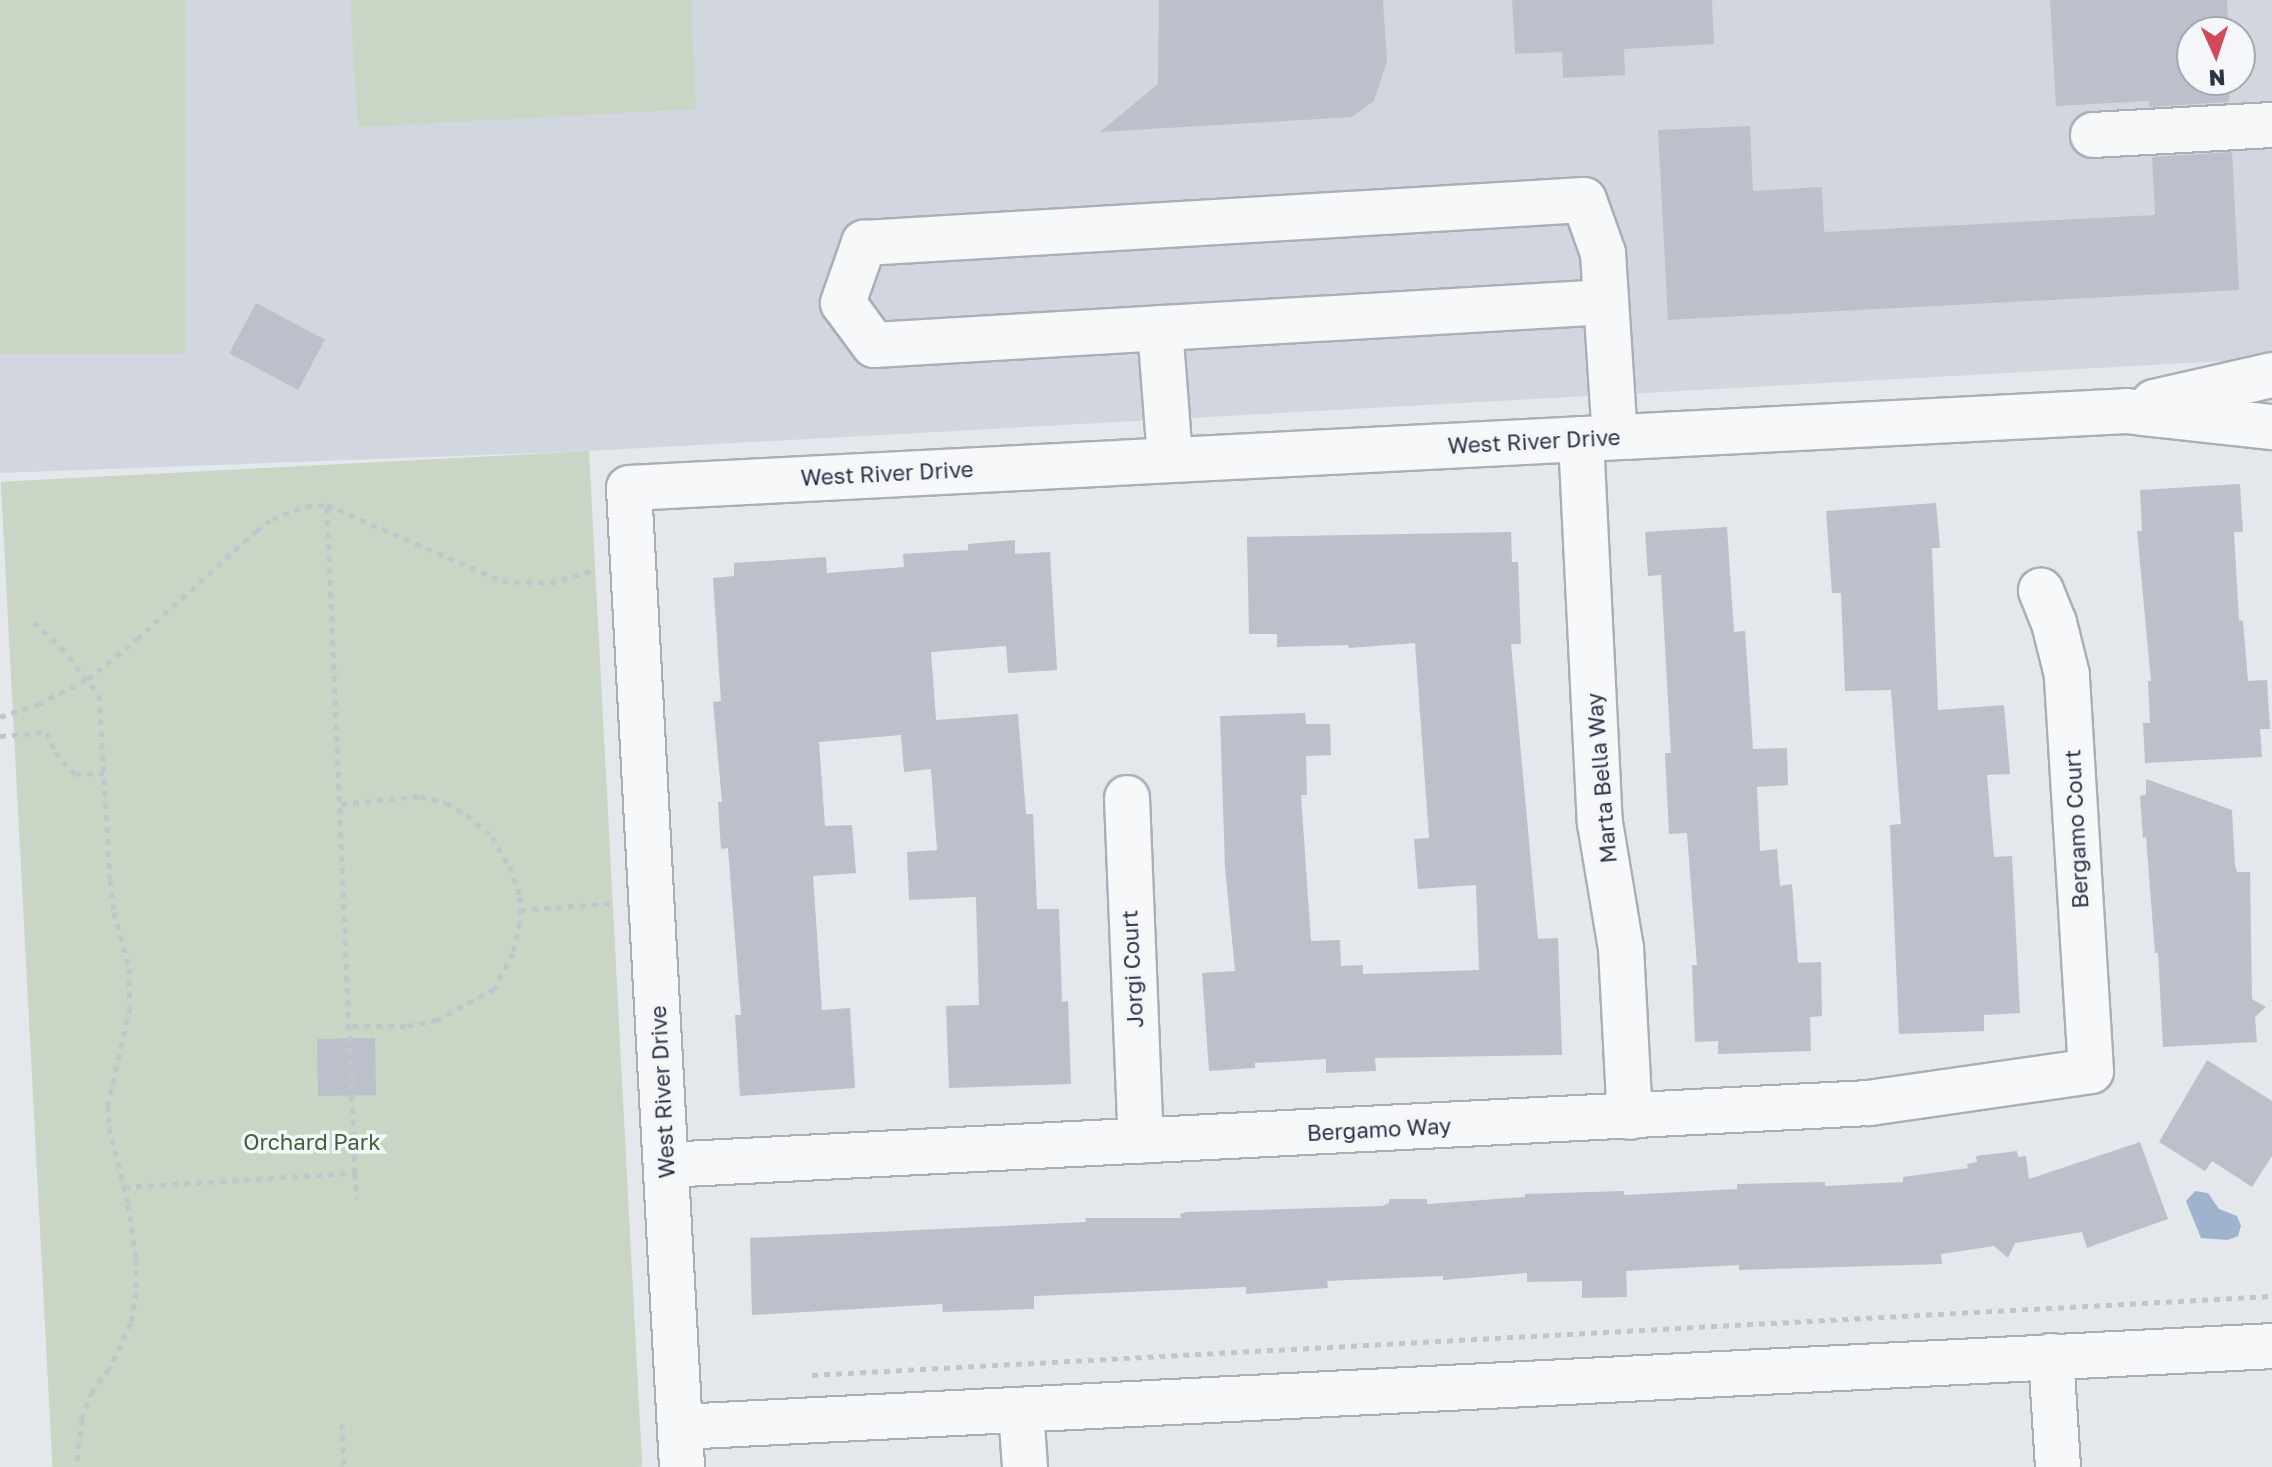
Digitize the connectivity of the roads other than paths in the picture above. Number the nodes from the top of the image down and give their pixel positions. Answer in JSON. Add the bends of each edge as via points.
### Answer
{"nodes":[{"id":1,"x":2272,"y":125,"type":"edge"},
{"id":2,"x":2093,"y":135,"type":"dead end"},
{"id":3,"x":1606,"y":302,"type":"junction"},
{"id":4,"x":1160,"y":328,"type":"junction"},
{"id":5,"x":2272,"y":375,"type":"edge"},
{"id":6,"x":2126,"y":411,"type":"junction"},
{"id":7,"x":2272,"y":427,"type":"edge"},
{"id":8,"x":1598,"y":438,"type":"junction"},
{"id":9,"x":1170,"y":458,"type":"junction"},
{"id":10,"x":2041,"y":591,"type":"dead end"},
{"id":11,"x":1127,"y":798,"type":"dead end"},
{"id":12,"x":2091,"y":1071,"type":"joint"},
{"id":13,"x":1630,"y":1117,"type":"junction"},
{"id":14,"x":1141,"y":1141,"type":"junction"},
{"id":15,"x":666,"y":1165,"type":"junction"},
{"id":16,"x":2272,"y":1346,"type":"edge"},
{"id":17,"x":2051,"y":1356,"type":"junction"},
{"id":18,"x":1021,"y":1410,"type":"junction"},
{"id":19,"x":681,"y":1447,"type":"edge"},
{"id":20,"x":1025,"y":1467,"type":"edge"},
{"id":21,"x":2058,"y":1467,"type":"edge"}],
"edges":[{"from":1,"to":2,"type":"street"},
{"from":3,"to":4,"type":"street"},
{"from":3,"to":4,"type":"street","name":"Marta Bella Way","via":[[1603,253],[1584,200],[864,243],[843,303],[874,345]]},
{"from":3,"to":8,"type":"street","name":"Marta Bella Way"},
{"from":4,"to":9,"type":"street"},
{"from":5,"to":6,"type":"street","name":"West River Drive"},
{"from":6,"to":7,"type":"street","name":"West River Drive"},
{"from":6,"to":8,"type":"street","name":"West River Drive"},
{"from":8,"to":9,"type":"street","name":"West River Drive"},
{"from":8,"to":13,"type":"street","name":"Marta Bella Way","via":[[1600,823],[1621,948]]},
{"from":9,"to":15,"type":"street","name":"West River Drive","via":[[629,488]]},
{"from":10,"to":12,"type":"street","name":"Bergamo Court","via":[[2067,675]]},
{"from":11,"to":14,"type":"street","name":"Jorgi Court"},
{"from":12,"to":13,"type":"street","name":"Bergamo Way","via":[[1869,1103]]},
{"from":13,"to":14,"type":"street","name":"Bergamo Way"},
{"from":14,"to":15,"type":"street","name":"Bergamo Way"},
{"from":15,"to":19,"type":"street","name":"West River Drive"},
{"from":16,"to":17,"type":"street"},
{"from":17,"to":18,"type":"street"},
{"from":17,"to":21,"type":"street"},
{"from":18,"to":19,"type":"street"},
{"from":18,"to":20,"type":"street"}]}
